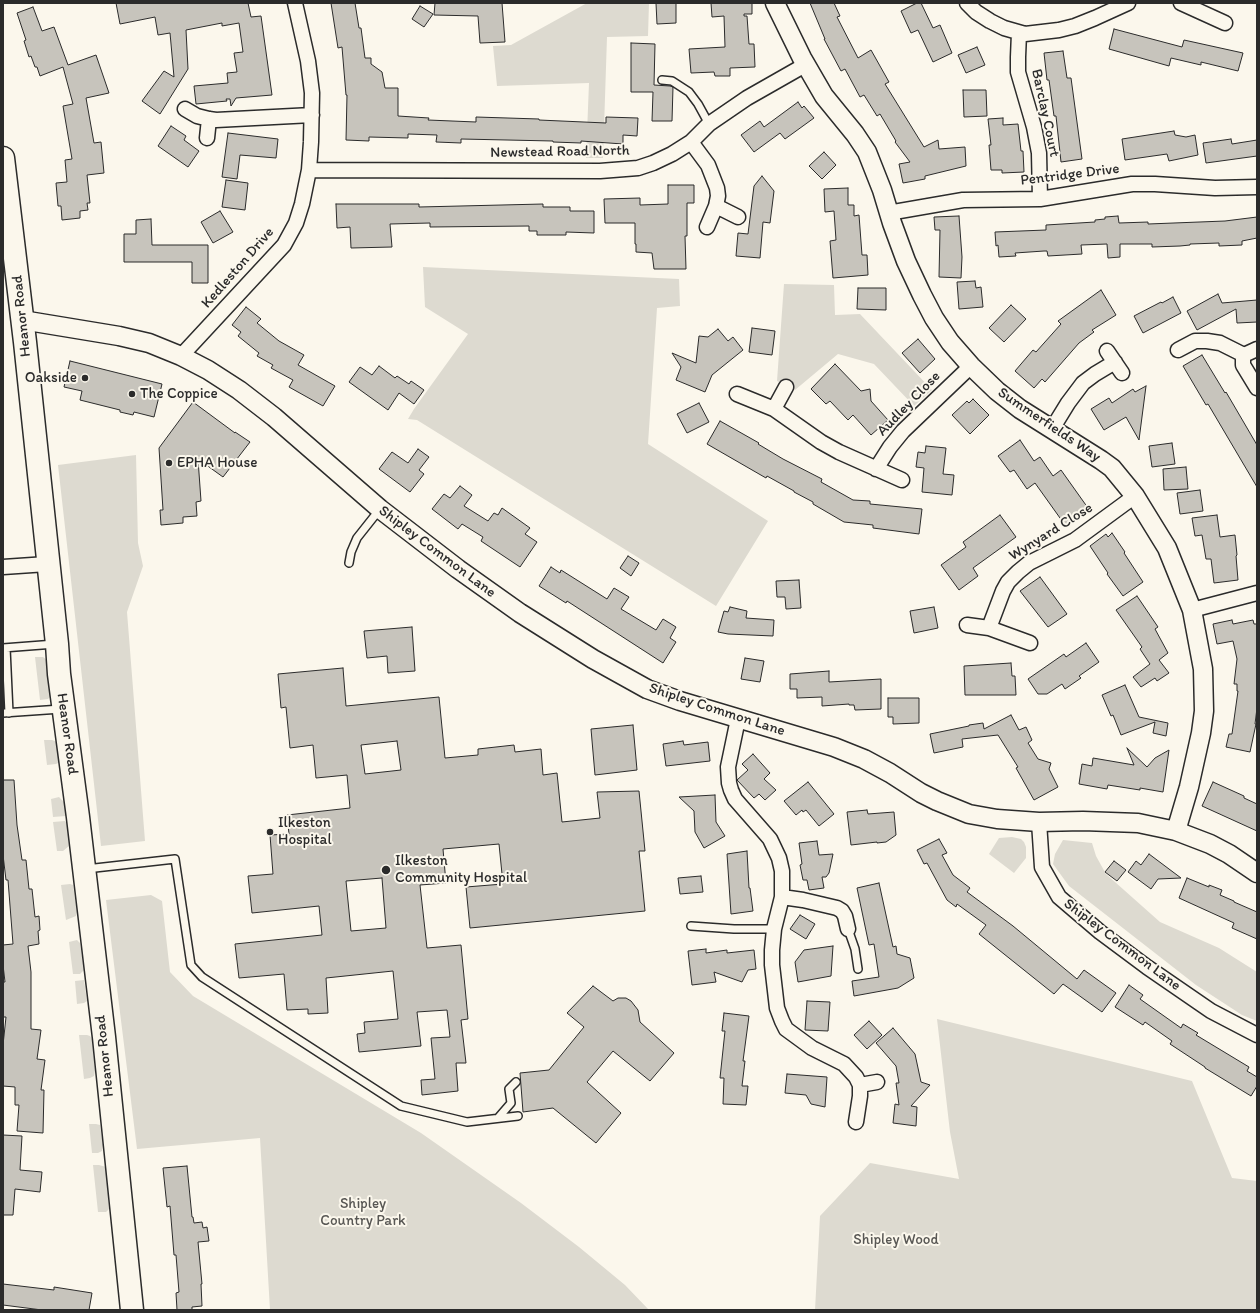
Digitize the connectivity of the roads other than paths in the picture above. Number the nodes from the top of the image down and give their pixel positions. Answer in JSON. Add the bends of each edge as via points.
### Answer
{"nodes":[{"id":1,"x":295,"y":3,"type":"edge"},
{"id":2,"x":775,"y":3,"type":"edge"},
{"id":3,"x":967,"y":3,"type":"edge"},
{"id":4,"x":1128,"y":3,"type":"edge"},
{"id":5,"x":1181,"y":3,"type":"edge"},
{"id":6,"x":1224,"y":23,"type":"dead end"},
{"id":7,"x":1019,"y":32,"type":"junction"},
{"id":8,"x":805,"y":65,"type":"junction"},
{"id":9,"x":662,"y":80,"type":"dead end"},
{"id":10,"x":185,"y":109,"type":"dead end"},
{"id":11,"x":312,"y":115,"type":"junction"},
{"id":12,"x":209,"y":119,"type":"junction"},
{"id":13,"x":709,"y":124,"type":"junction"},
{"id":14,"x":206,"y":138,"type":"dead end"},
{"id":15,"x":691,"y":142,"type":"junction"},
{"id":16,"x":3,"y":158,"type":"edge"},
{"id":17,"x":309,"y":170,"type":"junction"},
{"id":18,"x":1257,"y":187,"type":"edge"},
{"id":19,"x":1040,"y":200,"type":"junction"},
{"id":20,"x":716,"y":206,"type":"junction"},
{"id":21,"x":888,"y":212,"type":"junction"},
{"id":22,"x":738,"y":217,"type":"dead end"},
{"id":23,"x":707,"y":227,"type":"dead end"},
{"id":24,"x":22,"y":320,"type":"junction"},
{"id":25,"x":1257,"y":349,"type":"edge"},
{"id":26,"x":1178,"y":350,"type":"dead end"},
{"id":27,"x":1244,"y":355,"type":"junction"},
{"id":28,"x":181,"y":356,"type":"junction"},
{"id":29,"x":1115,"y":362,"type":"dead end"},
{"id":30,"x":971,"y":366,"type":"junction"},
{"id":31,"x":786,"y":388,"type":"dead end"},
{"id":32,"x":1257,"y":388,"type":"edge"},
{"id":33,"x":737,"y":394,"type":"dead end"},
{"id":34,"x":774,"y":409,"type":"junction"},
{"id":35,"x":1052,"y":429,"type":"junction"},
{"id":36,"x":876,"y":469,"type":"junction"},
{"id":37,"x":902,"y":480,"type":"dead end"},
{"id":38,"x":1135,"y":496,"type":"junction"},
{"id":39,"x":380,"y":509,"type":"junction"},
{"id":40,"x":349,"y":562,"type":"dead end"},
{"id":41,"x":48,"y":564,"type":"junction"},
{"id":42,"x":3,"y":567,"type":"edge"},
{"id":43,"x":1257,"y":592,"type":"edge"},
{"id":44,"x":1192,"y":610,"type":"junction"},
{"id":45,"x":967,"y":625,"type":"dead end"},
{"id":46,"x":989,"y":628,"type":"junction"},
{"id":47,"x":1030,"y":643,"type":"dead end"},
{"id":48,"x":57,"y":644,"type":"junction"},
{"id":49,"x":5,"y":648,"type":"edge"},
{"id":50,"x":63,"y":709,"type":"junction"},
{"id":51,"x":6,"y":713,"type":"edge"},
{"id":52,"x":738,"y":719,"type":"junction"},
{"id":53,"x":1039,"y":822,"type":"junction"},
{"id":54,"x":1176,"y":831,"type":"junction"},
{"id":55,"x":84,"y":869,"type":"junction"},
{"id":56,"x":1257,"y":874,"type":"edge"},
{"id":57,"x":782,"y":897,"type":"junction"},
{"id":58,"x":691,"y":926,"type":"dead end"},
{"id":59,"x":774,"y":928,"type":"junction"},
{"id":60,"x":848,"y":929,"type":"joint"},
{"id":61,"x":858,"y":969,"type":"dead end"},
{"id":62,"x":1257,"y":1035,"type":"edge"},
{"id":63,"x":516,"y":1082,"type":"dead end"},
{"id":64,"x":877,"y":1082,"type":"dead end"},
{"id":65,"x":860,"y":1085,"type":"junction"},
{"id":66,"x":518,"y":1116,"type":"dead end"},
{"id":67,"x":498,"y":1118,"type":"junction"},
{"id":68,"x":856,"y":1122,"type":"dead end"},
{"id":69,"x":132,"y":1310,"type":"edge"}],
"edges":[{"from":1,"to":11,"type":"street","name":"Kedleston Drive","via":[[308,61]]},
{"from":2,"to":8,"type":"street","name":"Summerfields Way"},
{"from":3,"to":7,"type":"street","via":[[990,21]]},
{"from":4,"to":7,"type":"street","via":[[1059,30]]},
{"from":5,"to":6,"type":"street"},
{"from":7,"to":19,"type":"street","name":"Barclay Court","via":[[1018,72],[1039,153]]},
{"from":8,"to":13,"type":"street","name":"Newstead Road North","via":[[747,98]]},
{"from":8,"to":21,"type":"street","name":"Summerfields Way","via":[[824,96],[867,152]]},
{"from":9,"to":13,"type":"lane","via":[[672,81],[689,92]]},
{"from":10,"to":12,"type":"street"},
{"from":11,"to":12,"type":"street"},
{"from":11,"to":17,"type":"street","name":"Kedleston Drive"},
{"from":12,"to":14,"type":"street"},
{"from":13,"to":15,"type":"street","name":"Newstead Road North"},
{"from":15,"to":17,"type":"street","name":"Newstead Road North","via":[[653,163],[622,170]]},
{"from":15,"to":20,"type":"street","via":[[713,177],[718,196]]},
{"from":16,"to":24,"type":"main road","name":"Heanor Road"},
{"from":17,"to":28,"type":"street","name":"Kedleston Drive","via":[[296,223],[284,245]]},
{"from":18,"to":19,"type":"street","name":"Pentridge Drive","via":[[1215,188],[1132,184]]},
{"from":19,"to":21,"type":"street","name":"Pentridge Drive","via":[[962,200]]},
{"from":20,"to":22,"type":"street"},
{"from":20,"to":23,"type":"street"},
{"from":21,"to":30,"type":"street","name":"Summerfields Way","via":[[906,261],[931,312],[950,342]]},
{"from":24,"to":28,"type":"street","name":"Shipley Common Lane","via":[[119,336],[149,343]]},
{"from":24,"to":41,"type":"main road","name":"Heanor Road"},
{"from":25,"to":27,"type":"street"},
{"from":26,"to":27,"type":"street","via":[[1195,342],[1206,341],[1220,343]]},
{"from":27,"to":32,"type":"street","via":[[1243,365]]},
{"from":28,"to":39,"type":"street","name":"Shipley Common Lane","via":[[239,390]]},
{"from":29,"to":35,"type":"street","via":[[1083,383]]},
{"from":30,"to":35,"type":"street","name":"Summerfields Way","via":[[997,391]]},
{"from":30,"to":36,"type":"street","name":"Audley Close","via":[[903,431]]},
{"from":31,"to":34,"type":"street"},
{"from":33,"to":34,"type":"street"},
{"from":34,"to":36,"type":"street","via":[[820,442]]},
{"from":35,"to":38,"type":"street","name":"Summerfields Way","via":[[1112,468]]},
{"from":36,"to":37,"type":"street"},
{"from":38,"to":44,"type":"street","name":"Summerfields Way","via":[[1167,548]]},
{"from":38,"to":46,"type":"street","name":"Wynyard Close","via":[[1074,540],[1029,563],[1018,572],[1003,591]]},
{"from":39,"to":40,"type":"lane","via":[[357,538]]},
{"from":39,"to":52,"type":"street","name":"Shipley Common Lane","via":[[520,613],[593,659],[647,689]]},
{"from":41,"to":42,"type":"street"},
{"from":41,"to":48,"type":"main road","name":"Heanor Road"},
{"from":43,"to":44,"type":"street"},
{"from":44,"to":54,"type":"street","name":"Summerfields Way","via":[[1203,669],[1204,711],[1196,756]]},
{"from":45,"to":46,"type":"street"},
{"from":46,"to":47,"type":"street"},
{"from":48,"to":49,"type":"lane"},
{"from":48,"to":50,"type":"main road","name":"Heanor Road"},
{"from":49,"to":51,"type":"lane"},
{"from":50,"to":51,"type":"lane"},
{"from":50,"to":55,"type":"main road","name":"Heanor Road"},
{"from":52,"to":53,"type":"street","name":"Shipley Common Lane","via":[[834,747],[864,759],[926,796],[969,814]]},
{"from":52,"to":57,"type":"street","via":[[728,767],[729,783],[735,799],[775,848],[782,871]]},
{"from":53,"to":54,"type":"street","via":[[1138,823]]},
{"from":53,"to":62,"type":"street","name":"Shipley Common Lane","via":[[1042,868],[1059,897],[1147,967],[1211,1011]]},
{"from":54,"to":56,"type":"street","via":[[1210,844]]},
{"from":55,"to":67,"type":"lane","via":[[175,859],[192,965],[202,977],[401,1106],[467,1122]]},
{"from":55,"to":69,"type":"main road","name":"Heanor Road"},
{"from":57,"to":59,"type":"street"},
{"from":57,"to":60,"type":"street","via":[[837,908],[845,916]]},
{"from":58,"to":59,"type":"lane"},
{"from":59,"to":65,"type":"street","via":[[772,965],[777,1008],[786,1029],[812,1048],[844,1064]]},
{"from":60,"to":61,"type":"lane"},
{"from":63,"to":67,"type":"lane","via":[[509,1089],[511,1103]]},
{"from":64,"to":65,"type":"street"},
{"from":65,"to":68,"type":"street"},
{"from":66,"to":67,"type":"lane"}]}
